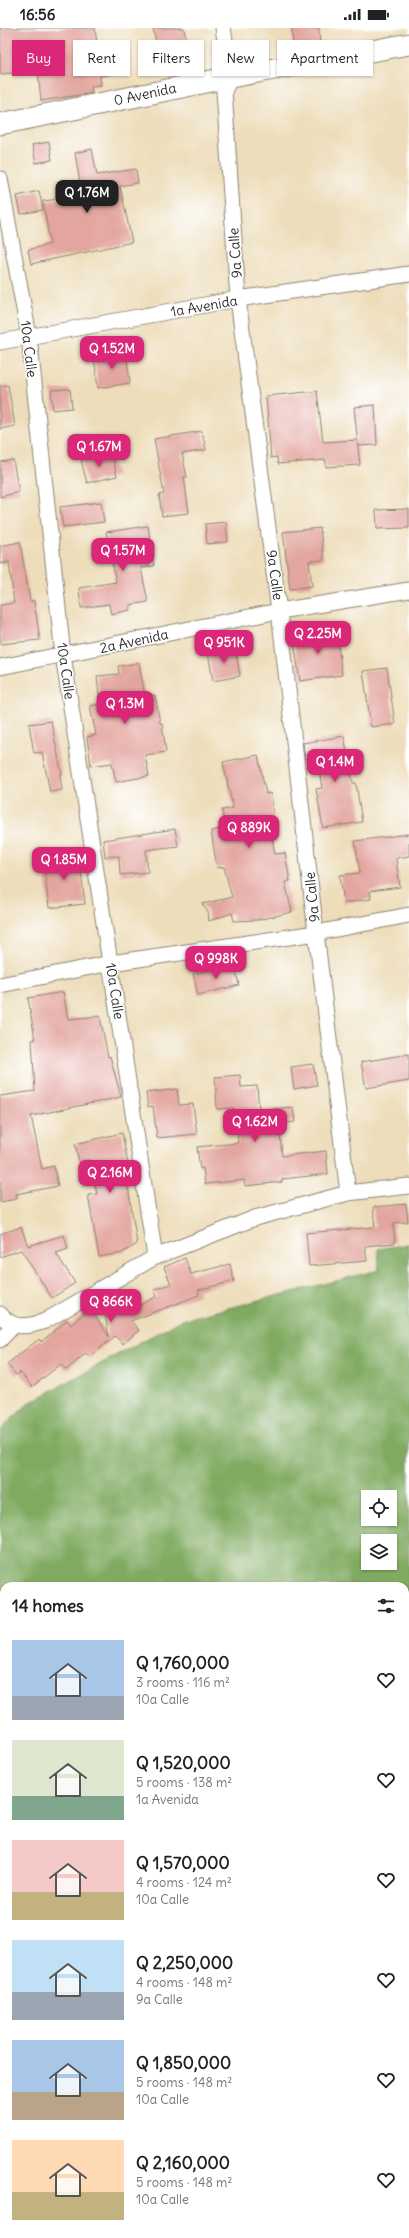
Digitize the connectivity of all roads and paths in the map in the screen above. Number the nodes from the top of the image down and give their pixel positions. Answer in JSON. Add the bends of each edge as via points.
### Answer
{"nodes":[{"id":1,"x":222,"y":28,"type":"edge"},
{"id":2,"x":224,"y":40,"type":"edge"},
{"id":3,"x":409,"y":44,"type":"edge"},
{"id":4,"x":269,"y":69,"type":"edge"},
{"id":5,"x":230,"y":76,"type":"joint"},
{"id":6,"x":0,"y":124,"type":"edge"},
{"id":7,"x":0,"y":179,"type":"edge"},
{"id":8,"x":409,"y":274,"type":"edge"},
{"id":9,"x":238,"y":299,"type":"junction"},
{"id":10,"x":29,"y":336,"type":"junction"},
{"id":11,"x":0,"y":342,"type":"edge"},
{"id":12,"x":409,"y":590,"type":"edge"},
{"id":13,"x":279,"y":611,"type":"junction"},
{"id":14,"x":62,"y":655,"type":"junction"},
{"id":15,"x":0,"y":667,"type":"edge"},
{"id":16,"x":409,"y":915,"type":"edge"},
{"id":17,"x":316,"y":933,"type":"junction"},
{"id":18,"x":111,"y":963,"type":"junction"},
{"id":19,"x":0,"y":985,"type":"edge"},
{"id":20,"x":409,"y":1186,"type":"edge"},
{"id":21,"x":348,"y":1193,"type":"junction"},
{"id":22,"x":155,"y":1257,"type":"junction"},
{"id":23,"x":0,"y":1314,"type":"edge"},
{"id":24,"x":14,"y":1325,"type":"junction"},
{"id":25,"x":0,"y":1340,"type":"edge"}],
"edges":[{"from":1,"to":2,"type":"street"},
{"from":3,"to":4,"type":"street","name":"0 Avenida"},
{"from":5,"to":6,"type":"street","name":"0 Avenida"},
{"from":5,"to":9,"type":"street","name":"9a Calle","via":[[224,91]]},
{"from":7,"to":10,"type":"street","name":"10a Calle"},
{"from":8,"to":9,"type":"street","name":"1a Avenida"},
{"from":9,"to":10,"type":"street","name":"1a Avenida"},
{"from":9,"to":13,"type":"street","name":"9a Calle"},
{"from":10,"to":11,"type":"street","name":"1a Avenida"},
{"from":10,"to":14,"type":"street","name":"10a Calle"},
{"from":12,"to":13,"type":"street","name":"2a Avenida"},
{"from":13,"to":14,"type":"street","name":"2a Avenida"},
{"from":13,"to":17,"type":"street","name":"9a Calle"},
{"from":14,"to":15,"type":"street","name":"2a Avenida"},
{"from":14,"to":18,"type":"street","name":"10a Calle"},
{"from":16,"to":17,"type":"street"},
{"from":17,"to":18,"type":"street"},
{"from":17,"to":21,"type":"street","name":"9a Calle"},
{"from":18,"to":19,"type":"street"},
{"from":18,"to":22,"type":"street","name":"10a Calle"},
{"from":20,"to":21,"type":"street"},
{"from":21,"to":22,"type":"street","via":[[255,1218]]},
{"from":22,"to":24,"type":"street","via":[[45,1321],[28,1327]]},
{"from":23,"to":24,"type":"street"},
{"from":24,"to":25,"type":"street"}]}
